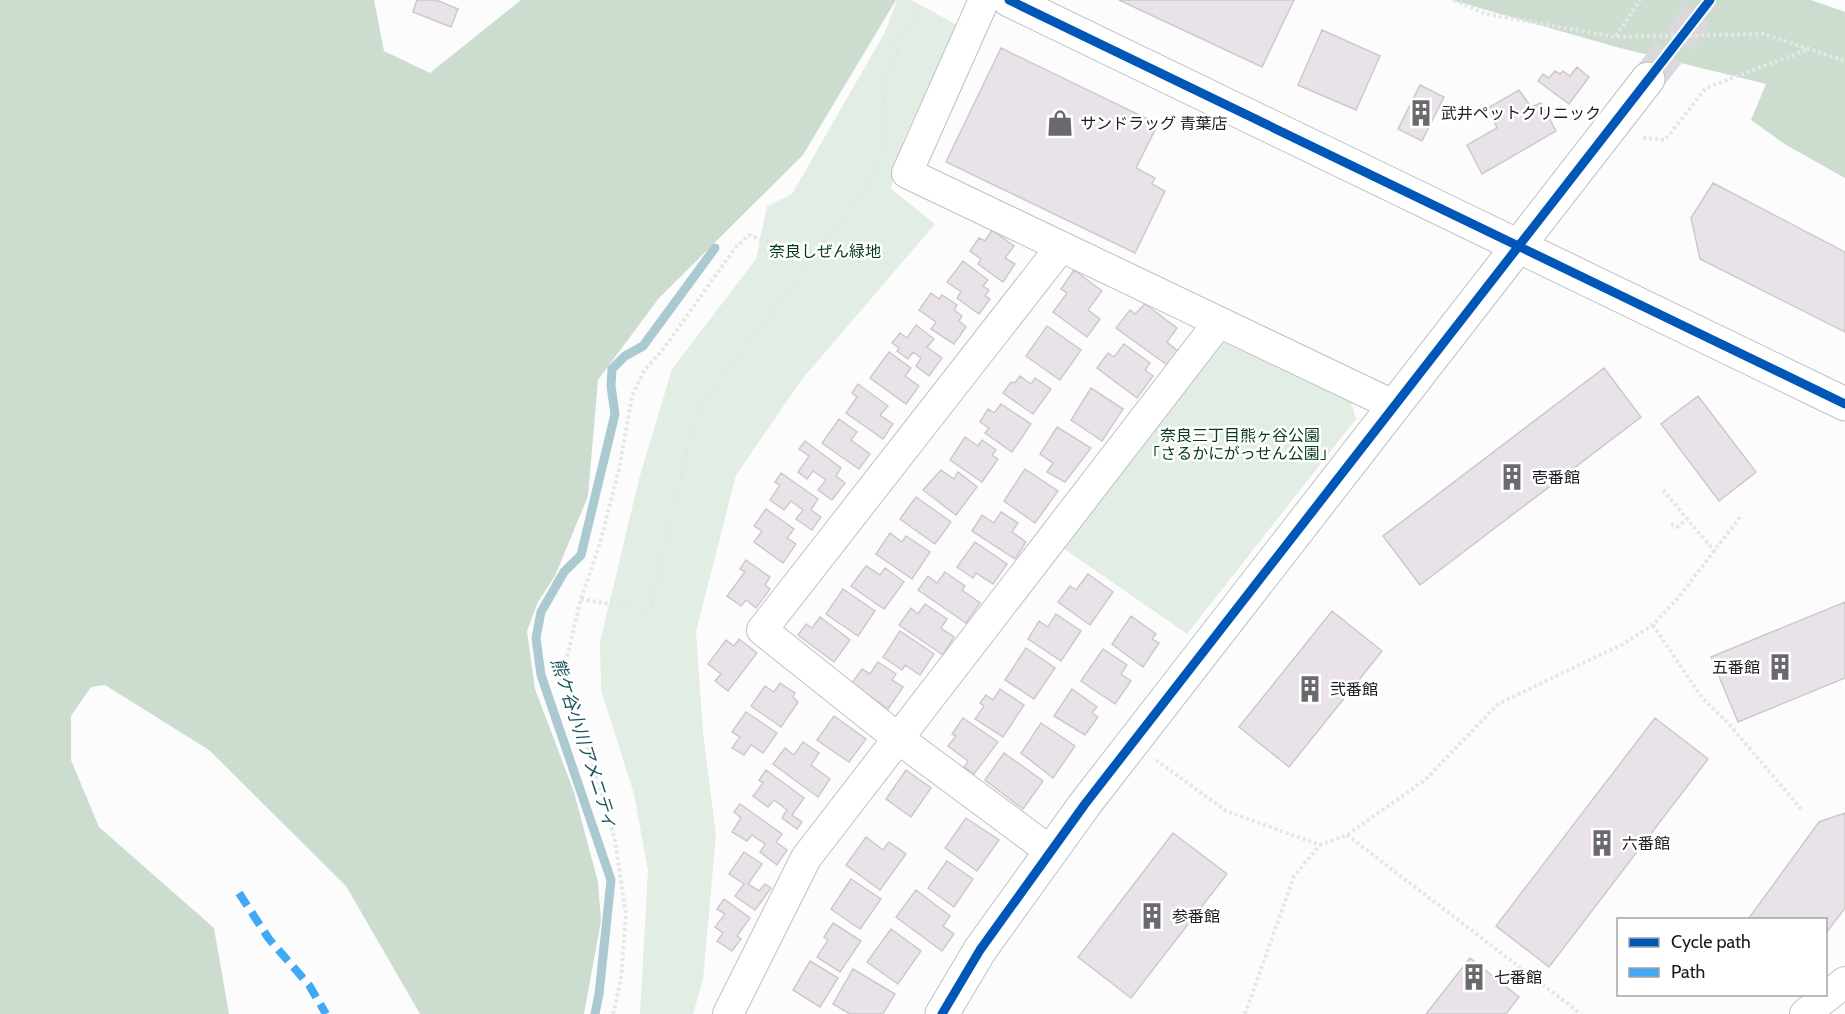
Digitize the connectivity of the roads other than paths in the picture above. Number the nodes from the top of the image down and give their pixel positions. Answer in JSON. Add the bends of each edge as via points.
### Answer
{"nodes":[{"id":1,"x":984,"y":0,"type":"edge"},
{"id":2,"x":1009,"y":0,"type":"edge"},
{"id":3,"x":1648,"y":79,"type":"tunnel mouth"},
{"id":4,"x":1519,"y":245,"type":"junction"},
{"id":5,"x":1061,"y":247,"type":"junction"},
{"id":6,"x":1219,"y":322,"type":"junction"},
{"id":7,"x":1845,"y":404,"type":"edge"},
{"id":8,"x":1395,"y":406,"type":"junction"},
{"id":9,"x":899,"y":739,"type":"junction"},
{"id":10,"x":1050,"y":851,"type":"junction"},
{"id":11,"x":1845,"y":982,"type":"edge"},
{"id":12,"x":728,"y":1014,"type":"edge"},
{"id":13,"x":942,"y":1014,"type":"edge"},
{"id":14,"x":1805,"y":1014,"type":"edge"}],
"edges":[{"from":1,"to":5,"type":"street","via":[[907,173]]},
{"from":2,"to":4,"type":"street"},
{"from":3,"to":4,"type":"street"},
{"from":4,"to":7,"type":"street"},
{"from":4,"to":8,"type":"street"},
{"from":5,"to":6,"type":"street"},
{"from":5,"to":9,"type":"street","via":[[762,630]]},
{"from":6,"to":8,"type":"street"},
{"from":6,"to":9,"type":"street"},
{"from":8,"to":10,"type":"street"},
{"from":9,"to":10,"type":"street"},
{"from":9,"to":12,"type":"street","via":[[806,858]]},
{"from":10,"to":13,"type":"street","via":[[980,950]]},
{"from":11,"to":14,"type":"street"}]}
